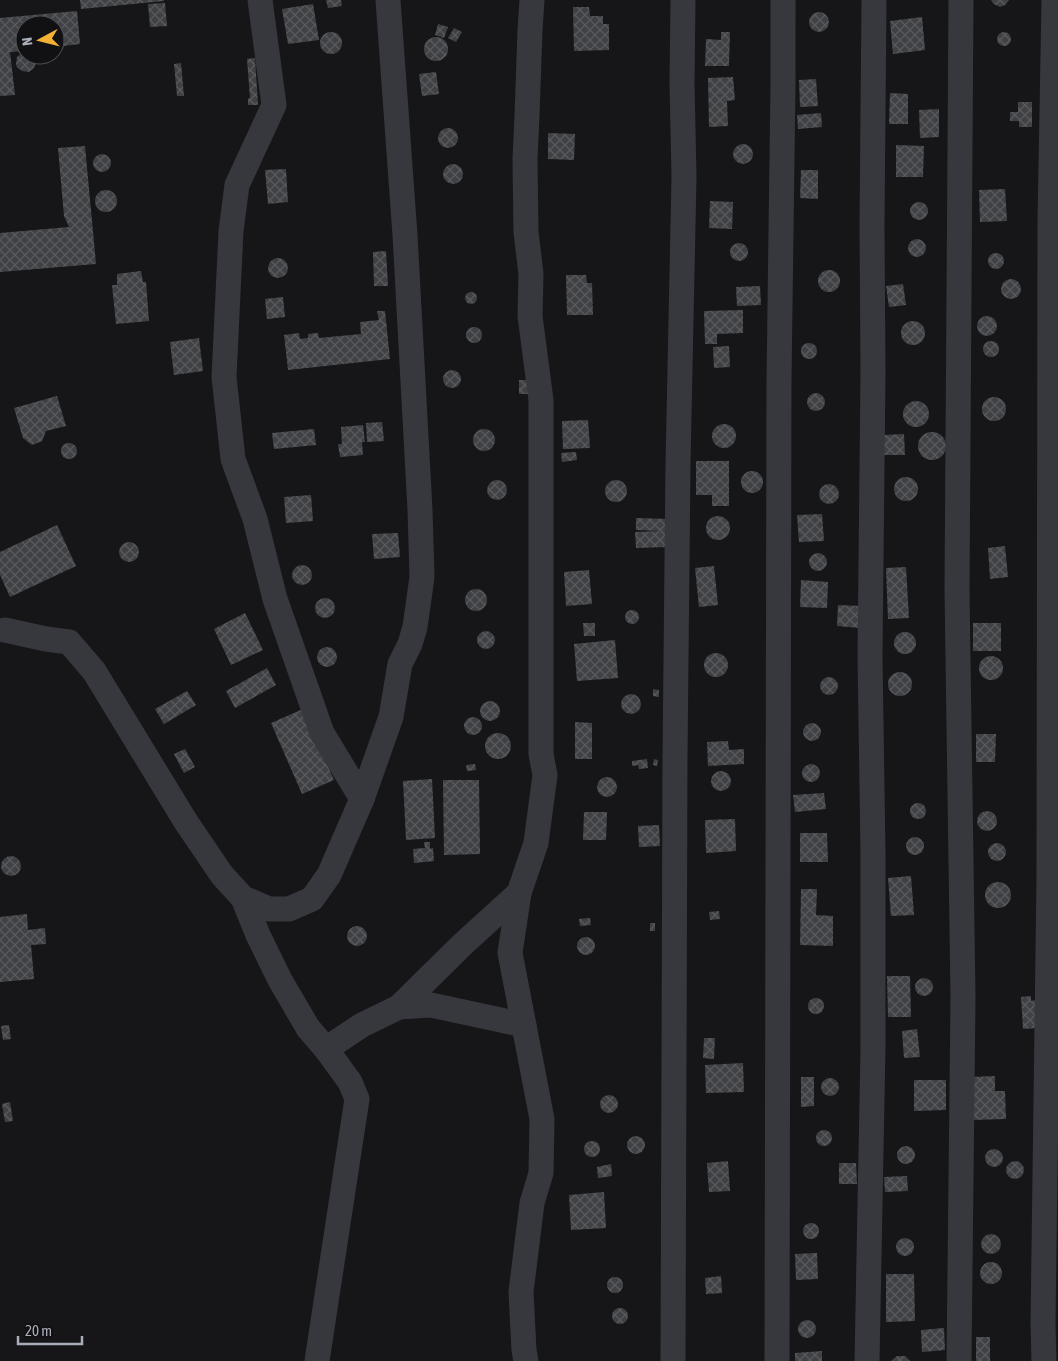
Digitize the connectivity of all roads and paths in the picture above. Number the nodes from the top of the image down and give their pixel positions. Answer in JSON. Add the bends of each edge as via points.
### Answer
{"nodes":[{"id":1,"x":260,"y":0,"type":"edge"},
{"id":2,"x":388,"y":0,"type":"edge"},
{"id":3,"x":532,"y":0,"type":"edge"},
{"id":4,"x":683,"y":0,"type":"edge"},
{"id":5,"x":783,"y":0,"type":"edge"},
{"id":6,"x":874,"y":0,"type":"edge"},
{"id":7,"x":961,"y":0,"type":"edge"},
{"id":8,"x":1054,"y":0,"type":"edge"},
{"id":9,"x":3,"y":626,"type":"edge"},
{"id":10,"x":22,"y":653,"type":"dead end"},
{"id":11,"x":362,"y":799,"type":"junction"},
{"id":12,"x":519,"y":893,"type":"junction"},
{"id":13,"x":243,"y":898,"type":"junction"},
{"id":14,"x":399,"y":1007,"type":"junction"},
{"id":15,"x":524,"y":1025,"type":"junction"},
{"id":16,"x":326,"y":1049,"type":"junction"},
{"id":17,"x":317,"y":1361,"type":"edge"},
{"id":18,"x":526,"y":1361,"type":"edge"},
{"id":19,"x":673,"y":1361,"type":"edge"},
{"id":20,"x":777,"y":1361,"type":"edge"},
{"id":21,"x":867,"y":1361,"type":"edge"},
{"id":22,"x":959,"y":1361,"type":"edge"},
{"id":23,"x":1044,"y":1361,"type":"edge"}],
"edges":[{"from":1,"to":11,"type":"street","via":[[274,105],[237,184],[231,231],[224,377],[233,459],[255,519],[274,599],[322,733]]},
{"from":2,"to":11,"type":"street","via":[[406,235],[422,577],[415,627],[400,664],[391,717]]},
{"from":3,"to":12,"type":"street","via":[[525,168],[526,232],[531,274],[530,316],[541,400],[541,754],[545,775],[536,843]]},
{"from":4,"to":19,"type":"street"},
{"from":5,"to":20,"type":"street"},
{"from":6,"to":21,"type":"street","via":[[870,656],[872,1048]]},
{"from":7,"to":22,"type":"street","via":[[957,590],[963,997]]},
{"from":8,"to":23,"type":"street"},
{"from":9,"to":10,"type":"street"},
{"from":9,"to":13,"type":"street","via":[[46,639],[70,642],[94,672],[186,822],[222,875]]},
{"from":11,"to":13,"type":"street","via":[[329,875],[312,899],[288,909],[269,909]]},
{"from":12,"to":14,"type":"street"},
{"from":12,"to":15,"type":"street","via":[[510,953]]},
{"from":13,"to":16,"type":"street","via":[[280,980],[308,1028]]},
{"from":14,"to":15,"type":"street","via":[[431,1005]]},
{"from":14,"to":16,"type":"street","via":[[362,1025]]},
{"from":15,"to":18,"type":"street","via":[[542,1118],[541,1173],[532,1203],[521,1292]]},
{"from":16,"to":17,"type":"street","via":[[350,1082],[357,1099]]}]}
